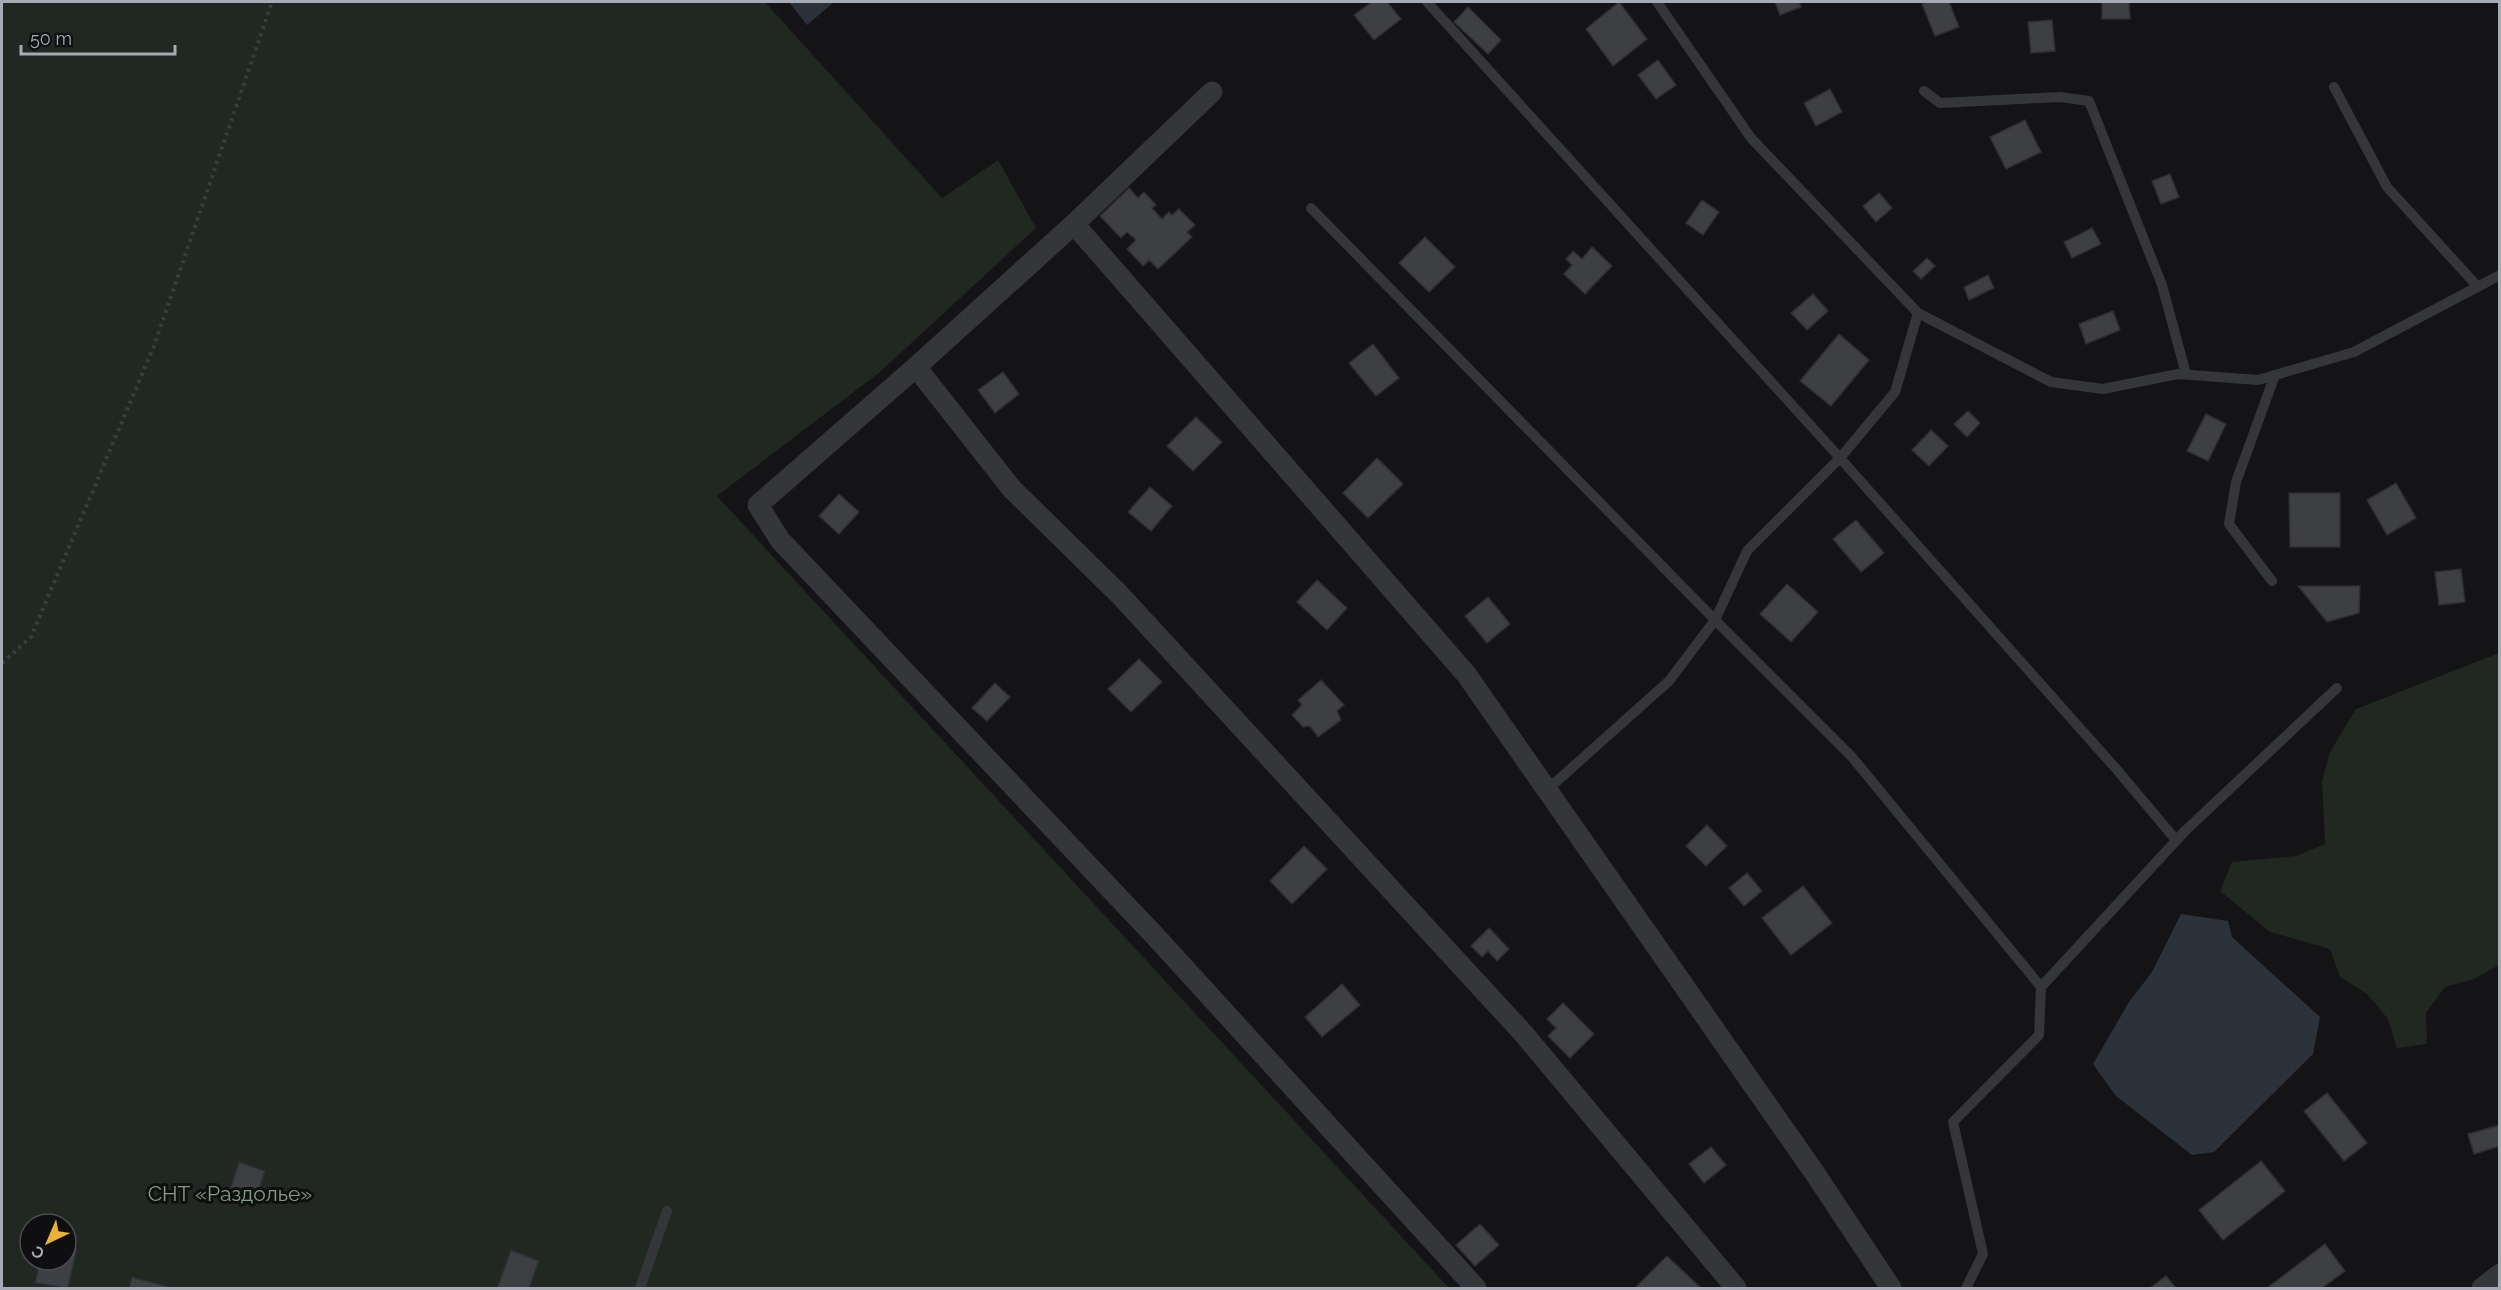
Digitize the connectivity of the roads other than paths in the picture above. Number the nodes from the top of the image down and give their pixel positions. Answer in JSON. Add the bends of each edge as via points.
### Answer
{"nodes":[{"id":1,"x":1427,"y":2,"type":"edge"},
{"id":2,"x":1657,"y":2,"type":"edge"},
{"id":3,"x":2334,"y":87,"type":"dead end"},
{"id":4,"x":1924,"y":91,"type":"dead end"},
{"id":5,"x":1212,"y":92,"type":"dead end"},
{"id":6,"x":1311,"y":208,"type":"dead end"},
{"id":7,"x":1074,"y":224,"type":"junction"},
{"id":8,"x":2499,"y":275,"type":"edge"},
{"id":9,"x":2478,"y":287,"type":"junction"},
{"id":10,"x":1918,"y":313,"type":"junction"},
{"id":11,"x":916,"y":367,"type":"junction"},
{"id":12,"x":2186,"y":374,"type":"junction"},
{"id":13,"x":2275,"y":375,"type":"junction"},
{"id":14,"x":1839,"y":458,"type":"junction"},
{"id":15,"x":2272,"y":581,"type":"dead end"},
{"id":16,"x":1715,"y":620,"type":"junction"},
{"id":17,"x":2337,"y":688,"type":"dead end"},
{"id":18,"x":1547,"y":790,"type":"junction"},
{"id":19,"x":2176,"y":840,"type":"junction"},
{"id":20,"x":2041,"y":987,"type":"junction"},
{"id":21,"x":667,"y":1211,"type":"dead end"},
{"id":22,"x":2499,"y":1274,"type":"edge"},
{"id":23,"x":640,"y":1288,"type":"edge"},
{"id":24,"x":1476,"y":1288,"type":"edge"},
{"id":25,"x":1736,"y":1288,"type":"edge"},
{"id":26,"x":1891,"y":1288,"type":"edge"},
{"id":27,"x":1966,"y":1288,"type":"edge"},
{"id":28,"x":2482,"y":1288,"type":"edge"}],
"edges":[{"from":1,"to":14,"type":"lane"},
{"from":2,"to":10,"type":"lane","via":[[1751,138]]},
{"from":3,"to":9,"type":"lane","via":[[2387,187]]},
{"from":4,"to":12,"type":"lane","via":[[1940,103],[2060,97],[2089,101],[2162,285]]},
{"from":5,"to":7,"type":"street"},
{"from":6,"to":16,"type":"lane"},
{"from":7,"to":11,"type":"street"},
{"from":7,"to":18,"type":"street","via":[[1466,674]]},
{"from":8,"to":9,"type":"lane"},
{"from":9,"to":13,"type":"lane","via":[[2354,352]]},
{"from":10,"to":12,"type":"lane","via":[[2050,382],[2103,389]]},
{"from":10,"to":14,"type":"lane","via":[[1894,392]]},
{"from":11,"to":24,"type":"street","via":[[758,505],[780,540],[1156,937]]},
{"from":11,"to":25,"type":"street","via":[[1012,489],[1119,594],[1523,1033]]},
{"from":12,"to":13,"type":"lane","via":[[2258,380]]},
{"from":13,"to":15,"type":"lane","via":[[2236,482],[2229,524]]},
{"from":14,"to":16,"type":"lane","via":[[1747,551]]},
{"from":14,"to":19,"type":"lane"},
{"from":16,"to":18,"type":"lane","via":[[1669,681]]},
{"from":16,"to":20,"type":"lane","via":[[1852,757]]},
{"from":17,"to":19,"type":"lane"},
{"from":18,"to":26,"type":"street"},
{"from":19,"to":20,"type":"lane"},
{"from":20,"to":27,"type":"lane","via":[[2039,1035],[1953,1122],[1983,1254]]},
{"from":21,"to":23,"type":"lane"},
{"from":22,"to":28,"type":"street"}]}
